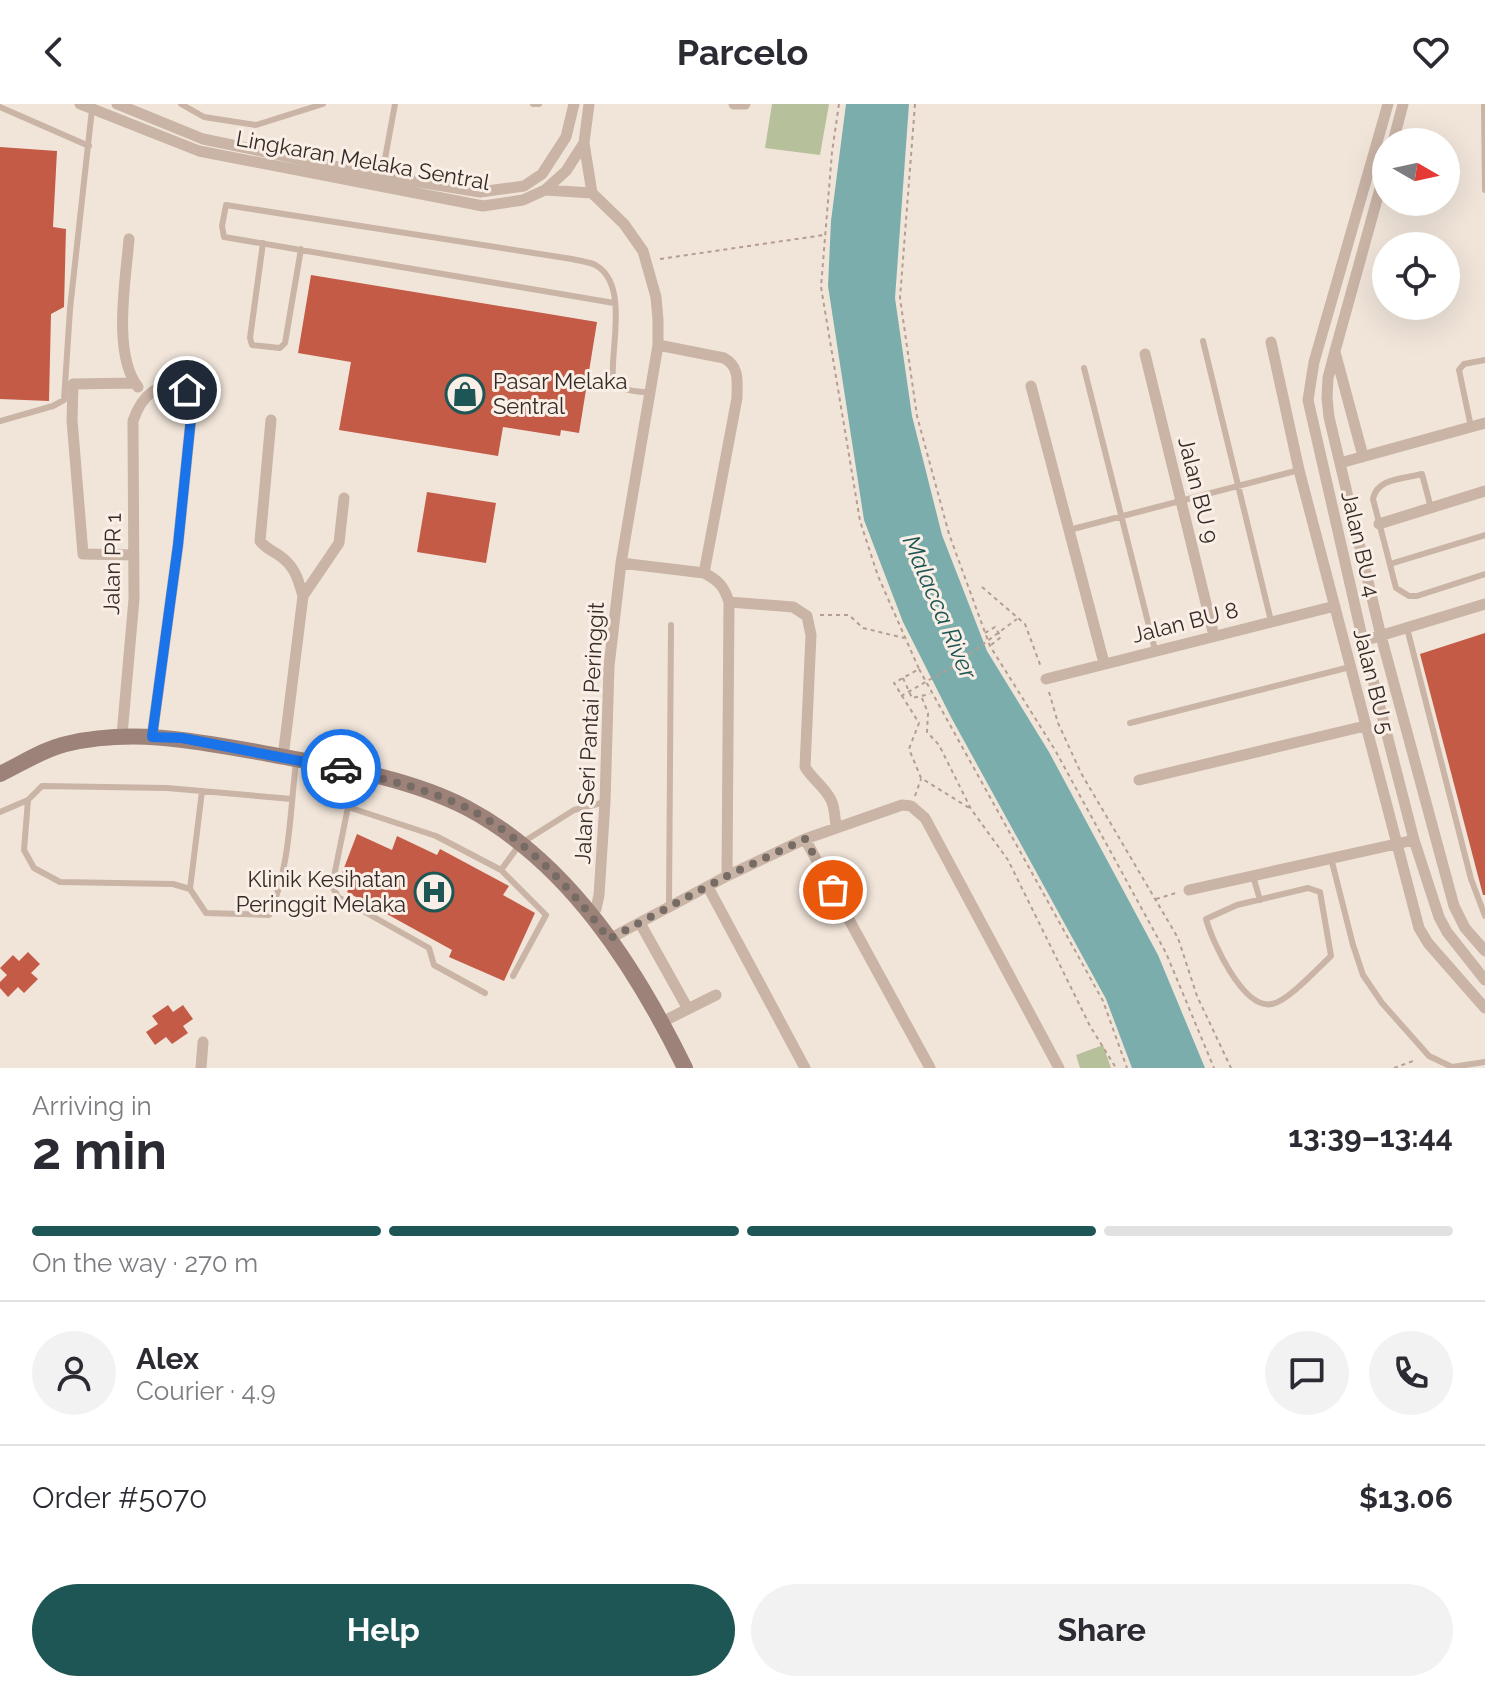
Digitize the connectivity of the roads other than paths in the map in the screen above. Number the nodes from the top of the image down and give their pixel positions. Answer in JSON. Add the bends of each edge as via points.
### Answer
{"nodes":[{"id":1,"x":80,"y":104,"type":"edge"},
{"id":2,"x":117,"y":104,"type":"edge"},
{"id":3,"x":181,"y":104,"type":"edge"},
{"id":4,"x":323,"y":104,"type":"edge"},
{"id":5,"x":395,"y":104,"type":"edge"},
{"id":6,"x":533,"y":104,"type":"edge"},
{"id":7,"x":539,"y":104,"type":"edge"},
{"id":8,"x":574,"y":104,"type":"edge"},
{"id":9,"x":589,"y":104,"type":"edge"},
{"id":10,"x":734,"y":104,"type":"edge"},
{"id":11,"x":745,"y":104,"type":"edge"},
{"id":12,"x":1388,"y":104,"type":"edge"},
{"id":13,"x":1403,"y":104,"type":"edge"},
{"id":14,"x":1484,"y":104,"type":"edge"},
{"id":15,"x":1,"y":106,"type":"edge"},
{"id":16,"x":91,"y":107,"type":"edge"},
{"id":17,"x":1397,"y":128,"type":"edge"},
{"id":18,"x":584,"y":143,"type":"junction"},
{"id":19,"x":89,"y":146,"type":"junction"},
{"id":20,"x":382,"y":176,"type":"junction"},
{"id":21,"x":545,"y":190,"type":"junction"},
{"id":22,"x":1485,"y":190,"type":"edge"},
{"id":23,"x":592,"y":193,"type":"junction"},
{"id":24,"x":1372,"y":216,"type":"edge"},
{"id":25,"x":129,"y":239,"type":"dead end"},
{"id":26,"x":263,"y":243,"type":"junction"},
{"id":27,"x":301,"y":249,"type":"junction"},
{"id":28,"x":614,"y":303,"type":"junction"},
{"id":29,"x":1203,"y":341,"type":"dead end"},
{"id":30,"x":1271,"y":342,"type":"dead end"},
{"id":31,"x":658,"y":345,"type":"junction"},
{"id":32,"x":1335,"y":351,"type":"junction"},
{"id":33,"x":1145,"y":354,"type":"dead end"},
{"id":34,"x":1485,"y":360,"type":"edge"},
{"id":35,"x":1084,"y":368,"type":"dead end"},
{"id":36,"x":134,"y":383,"type":"junction"},
{"id":37,"x":1031,"y":386,"type":"dead end"},
{"id":38,"x":651,"y":393,"type":"junction"},
{"id":39,"x":145,"y":395,"type":"junction"},
{"id":40,"x":271,"y":420,"type":"dead end"},
{"id":41,"x":0,"y":421,"type":"edge"},
{"id":42,"x":1485,"y":423,"type":"edge"},
{"id":43,"x":1471,"y":427,"type":"junction"},
{"id":44,"x":1363,"y":456,"type":"junction"},
{"id":45,"x":1340,"y":463,"type":"junction"},
{"id":46,"x":1299,"y":470,"type":"junction"},
{"id":47,"x":1239,"y":486,"type":"junction"},
{"id":48,"x":1485,"y":491,"type":"edge"},
{"id":49,"x":344,"y":498,"type":"dead end"},
{"id":50,"x":1181,"y":501,"type":"junction"},
{"id":51,"x":1431,"y":508,"type":"junction"},
{"id":52,"x":1122,"y":517,"type":"junction"},
{"id":53,"x":1379,"y":524,"type":"junction"},
{"id":54,"x":1069,"y":530,"type":"junction"},
{"id":55,"x":1485,"y":535,"type":"edge"},
{"id":56,"x":134,"y":555,"type":"junction"},
{"id":57,"x":621,"y":563,"type":"junction"},
{"id":58,"x":1390,"y":564,"type":"junction"},
{"id":59,"x":704,"y":573,"type":"junction"},
{"id":60,"x":1485,"y":574,"type":"edge"},
{"id":61,"x":303,"y":596,"type":"junction"},
{"id":62,"x":729,"y":602,"type":"junction"},
{"id":63,"x":1485,"y":604,"type":"edge"},
{"id":64,"x":1335,"y":606,"type":"junction"},
{"id":65,"x":1271,"y":621,"type":"junction"},
{"id":66,"x":671,"y":625,"type":"dead end"},
{"id":67,"x":1407,"y":628,"type":"junction"},
{"id":68,"x":1214,"y":636,"type":"junction"},
{"id":69,"x":1381,"y":636,"type":"junction"},
{"id":70,"x":1363,"y":641,"type":"junction"},
{"id":71,"x":1155,"y":650,"type":"junction"},
{"id":72,"x":1104,"y":663,"type":"junction"},
{"id":73,"x":1350,"y":667,"type":"junction"},
{"id":74,"x":1046,"y":679,"type":"road end"},
{"id":75,"x":1130,"y":723,"type":"dead end"},
{"id":76,"x":1365,"y":726,"type":"junction"},
{"id":77,"x":122,"y":735,"type":"junction"},
{"id":78,"x":152,"y":737,"type":"junction"},
{"id":79,"x":290,"y":758,"type":"junction"},
{"id":80,"x":0,"y":774,"type":"edge"},
{"id":81,"x":1139,"y":780,"type":"dead end"},
{"id":82,"x":202,"y":791,"type":"junction"},
{"id":83,"x":292,"y":799,"type":"junction"},
{"id":84,"x":28,"y":800,"type":"junction"},
{"id":85,"x":605,"y":802,"type":"junction"},
{"id":86,"x":0,"y":812,"type":"edge"},
{"id":87,"x":836,"y":827,"type":"junction"},
{"id":88,"x":805,"y":839,"type":"junction"},
{"id":89,"x":1414,"y":840,"type":"junction"},
{"id":90,"x":1398,"y":843,"type":"junction"},
{"id":91,"x":520,"y":844,"type":"junction"},
{"id":92,"x":1331,"y":858,"type":"junction"},
{"id":93,"x":501,"y":870,"type":"junction"},
{"id":94,"x":727,"y":876,"type":"junction"},
{"id":95,"x":1253,"y":876,"type":"junction"},
{"id":96,"x":708,"y":887,"type":"junction"},
{"id":97,"x":190,"y":889,"type":"junction"},
{"id":98,"x":1189,"y":890,"type":"road end"},
{"id":99,"x":1260,"y":900,"type":"junction"},
{"id":100,"x":669,"y":907,"type":"junction"},
{"id":101,"x":590,"y":914,"type":"junction"},
{"id":102,"x":1485,"y":916,"type":"edge"},
{"id":103,"x":640,"y":923,"type":"junction"},
{"id":104,"x":609,"y":939,"type":"junction"},
{"id":105,"x":1485,"y":951,"type":"edge"},
{"id":106,"x":513,"y":976,"type":"dead end"},
{"id":107,"x":1485,"y":980,"type":"edge"},
{"id":108,"x":485,"y":993,"type":"dead end"},
{"id":109,"x":716,"y":995,"type":"dead end"},
{"id":110,"x":1485,"y":1008,"type":"edge"},
{"id":111,"x":688,"y":1009,"type":"junction"},
{"id":112,"x":662,"y":1022,"type":"junction"},
{"id":113,"x":203,"y":1042,"type":"dead end"},
{"id":114,"x":1485,"y":1062,"type":"edge"},
{"id":115,"x":201,"y":1068,"type":"edge"},
{"id":116,"x":685,"y":1068,"type":"edge"},
{"id":117,"x":805,"y":1068,"type":"edge"},
{"id":118,"x":930,"y":1068,"type":"edge"},
{"id":119,"x":1059,"y":1068,"type":"edge"}],
"edges":[{"from":1,"to":16,"type":"street","name":"Lingkaran Melaka Sentral"},
{"from":2,"to":20,"type":"street","name":"Lingkaran Melaka Sentral","via":[[203,139]]},
{"from":3,"to":4,"type":"lane","via":[[204,117],[256,125]]},
{"from":5,"to":20,"type":"lane"},
{"from":6,"to":7,"type":"lane"},
{"from":8,"to":20,"type":"street","name":"Lingkaran Melaka Sentral","via":[[555,158],[524,186],[480,192]]},
{"from":9,"to":18,"type":"street","name":"Lingkaran Melaka Sentral"},
{"from":10,"to":11,"type":"street"},
{"from":12,"to":70,"type":"street","name":"Jalan BU 4","via":[[1314,362],[1308,400]]},
{"from":13,"to":17,"type":"street"},
{"from":14,"to":22,"type":"lane"},
{"from":15,"to":19,"type":"lane"},
{"from":16,"to":19,"type":"lane"},
{"from":16,"to":21,"type":"street","name":"Lingkaran Melaka Sentral","via":[[199,151],[483,206],[523,200]]},
{"from":18,"to":21,"type":"street","name":"Lingkaran Melaka Sentral","via":[[566,171]]},
{"from":18,"to":23,"type":"street"},
{"from":19,"to":41,"type":"lane","via":[[64,400]]},
{"from":21,"to":23,"type":"street"},
{"from":23,"to":31,"type":"street","name":"Jalan Seri Pantai Peringgit","via":[[634,236],[647,261],[656,297]]},
{"from":24,"to":32,"type":"street","name":"Jalan BU 4"},
{"from":25,"to":36,"type":"street","via":[[124,340]]},
{"from":26,"to":27,"type":"lane"},
{"from":26,"to":27,"type":"lane","via":[[252,345],[280,348],[285,343]]},
{"from":26,"to":28,"type":"lane","via":[[224,237],[226,205],[572,259],[597,266],[609,280]]},
{"from":27,"to":28,"type":"lane"},
{"from":28,"to":38,"type":"lane","via":[[613,380],[625,389]]},
{"from":29,"to":47,"type":"lane"},
{"from":30,"to":46,"type":"street","name":"Jalan BU 5"},
{"from":31,"to":38,"type":"street","name":"Jalan Seri Pantai Peringgit"},
{"from":31,"to":59,"type":"street","via":[[724,358],[737,371],[737,398]]},
{"from":32,"to":44,"type":"street"},
{"from":32,"to":45,"type":"street","name":"Jalan BU 4","via":[[1327,398]]},
{"from":33,"to":50,"type":"street","name":"Jalan BU 9"},
{"from":34,"to":43,"type":"lane","via":[[1459,370]]},
{"from":35,"to":52,"type":"lane"},
{"from":36,"to":39,"type":"street"},
{"from":36,"to":56,"type":"street","via":[[73,384],[72,420],[83,554]]},
{"from":37,"to":54,"type":"street"},
{"from":38,"to":57,"type":"street","name":"Jalan Seri Pantai Peringgit"},
{"from":39,"to":56,"type":"street","name":"Jalan PR 1","via":[[133,421],[131,443]]},
{"from":39,"to":78,"type":"street","via":[[178,386],[187,390],[192,408]]},
{"from":40,"to":61,"type":"street","via":[[260,541],[287,561]]},
{"from":42,"to":43,"type":"street"},
{"from":43,"to":44,"type":"street"},
{"from":44,"to":45,"type":"street"},
{"from":45,"to":69,"type":"street","name":"Jalan BU 4"},
{"from":46,"to":47,"type":"lane"},
{"from":46,"to":64,"type":"street","name":"Jalan BU 5"},
{"from":47,"to":50,"type":"lane"},
{"from":47,"to":65,"type":"lane"},
{"from":48,"to":51,"type":"street"},
{"from":49,"to":61,"type":"street","via":[[339,543]]},
{"from":50,"to":52,"type":"lane"},
{"from":50,"to":68,"type":"street","name":"Jalan BU 9"},
{"from":51,"to":53,"type":"street"},
{"from":51,"to":53,"type":"lane","via":[[1422,474],[1381,484],[1373,499]]},
{"from":52,"to":54,"type":"lane"},
{"from":52,"to":71,"type":"lane"},
{"from":53,"to":58,"type":"lane"},
{"from":54,"to":72,"type":"street"},
{"from":55,"to":58,"type":"lane"},
{"from":56,"to":77,"type":"street","name":"Jalan PR 1"},
{"from":57,"to":59,"type":"street"},
{"from":57,"to":85,"type":"street","name":"Jalan Seri Pantai Peringgit","via":[[609,666]]},
{"from":58,"to":60,"type":"lane","via":[[1396,588],[1409,596]]},
{"from":59,"to":62,"type":"street","via":[[725,588]]},
{"from":61,"to":79,"type":"street"},
{"from":62,"to":87,"type":"street","via":[[793,607],[807,616],[811,635],[805,767],[832,801]]},
{"from":62,"to":94,"type":"street"},
{"from":63,"to":67,"type":"street"},
{"from":64,"to":65,"type":"street","name":"Jalan BU 8"},
{"from":64,"to":73,"type":"street","name":"Jalan BU 5"},
{"from":65,"to":68,"type":"street","name":"Jalan BU 8"},
{"from":66,"to":100,"type":"lane"},
{"from":67,"to":69,"type":"street"},
{"from":67,"to":102,"type":"lane"},
{"from":68,"to":71,"type":"street","name":"Jalan BU 8"},
{"from":69,"to":70,"type":"street"},
{"from":69,"to":105,"type":"street","name":"Jalan BU 4","via":[[1454,906]]},
{"from":70,"to":89,"type":"street","name":"Jalan BU 4"},
{"from":71,"to":72,"type":"street","name":"Jalan BU 8"},
{"from":72,"to":74,"type":"street","name":"Jalan BU 8"},
{"from":73,"to":75,"type":"lane"},
{"from":73,"to":76,"type":"street","name":"Jalan BU 5"},
{"from":76,"to":81,"type":"street"},
{"from":76,"to":90,"type":"street","name":"Jalan BU 5"},
{"from":77,"to":78,"type":"street"},
{"from":77,"to":80,"type":"street","via":[[63,744]]},
{"from":78,"to":79,"type":"street"},
{"from":79,"to":83,"type":"lane"},
{"from":79,"to":91,"type":"street","via":[[435,794]]},
{"from":82,"to":83,"type":"lane"},
{"from":82,"to":84,"type":"lane","via":[[42,786]]},
{"from":82,"to":97,"type":"lane"},
{"from":83,"to":97,"type":"lane","via":[[280,891],[269,915],[206,913]]},
{"from":84,"to":86,"type":"lane"},
{"from":84,"to":97,"type":"lane","via":[[24,850],[34,868],[60,882],[173,884]]},
{"from":85,"to":91,"type":"lane","via":[[574,810]]},
{"from":85,"to":101,"type":"street","name":"Jalan Seri Pantai Peringgit","via":[[598,903]]},
{"from":87,"to":88,"type":"street"},
{"from":87,"to":119,"type":"street","via":[[902,805],[925,818]]},
{"from":88,"to":94,"type":"street"},
{"from":88,"to":118,"type":"street"},
{"from":89,"to":90,"type":"street"},
{"from":89,"to":107,"type":"street","name":"Jalan BU 4","via":[[1439,917]]},
{"from":90,"to":92,"type":"street"},
{"from":90,"to":110,"type":"street","name":"Jalan BU 5","via":[[1419,928]]},
{"from":91,"to":93,"type":"lane"},
{"from":91,"to":101,"type":"street"},
{"from":92,"to":95,"type":"street"},
{"from":92,"to":114,"type":"lane","via":[[1363,975],[1382,1003],[1429,1056],[1452,1067]]},
{"from":93,"to":106,"type":"lane","via":[[546,915]]},
{"from":93,"to":108,"type":"lane","via":[[436,836],[348,807],[332,886],[338,897],[429,948],[434,965]]},
{"from":94,"to":96,"type":"street"},
{"from":95,"to":98,"type":"street"},
{"from":95,"to":99,"type":"lane"},
{"from":96,"to":100,"type":"street"},
{"from":96,"to":117,"type":"street"},
{"from":99,"to":99,"type":"lane","via":[[1308,888],[1320,892],[1329,935],[1331,956],[1271,1005],[1254,1001],[1241,987],[1212,940],[1206,919]]},
{"from":100,"to":103,"type":"street"},
{"from":101,"to":104,"type":"street"},
{"from":103,"to":104,"type":"street"},
{"from":103,"to":111,"type":"street"},
{"from":104,"to":112,"type":"street"},
{"from":109,"to":111,"type":"street"},
{"from":111,"to":112,"type":"street"},
{"from":112,"to":116,"type":"street"},
{"from":113,"to":115,"type":"street"}]}
